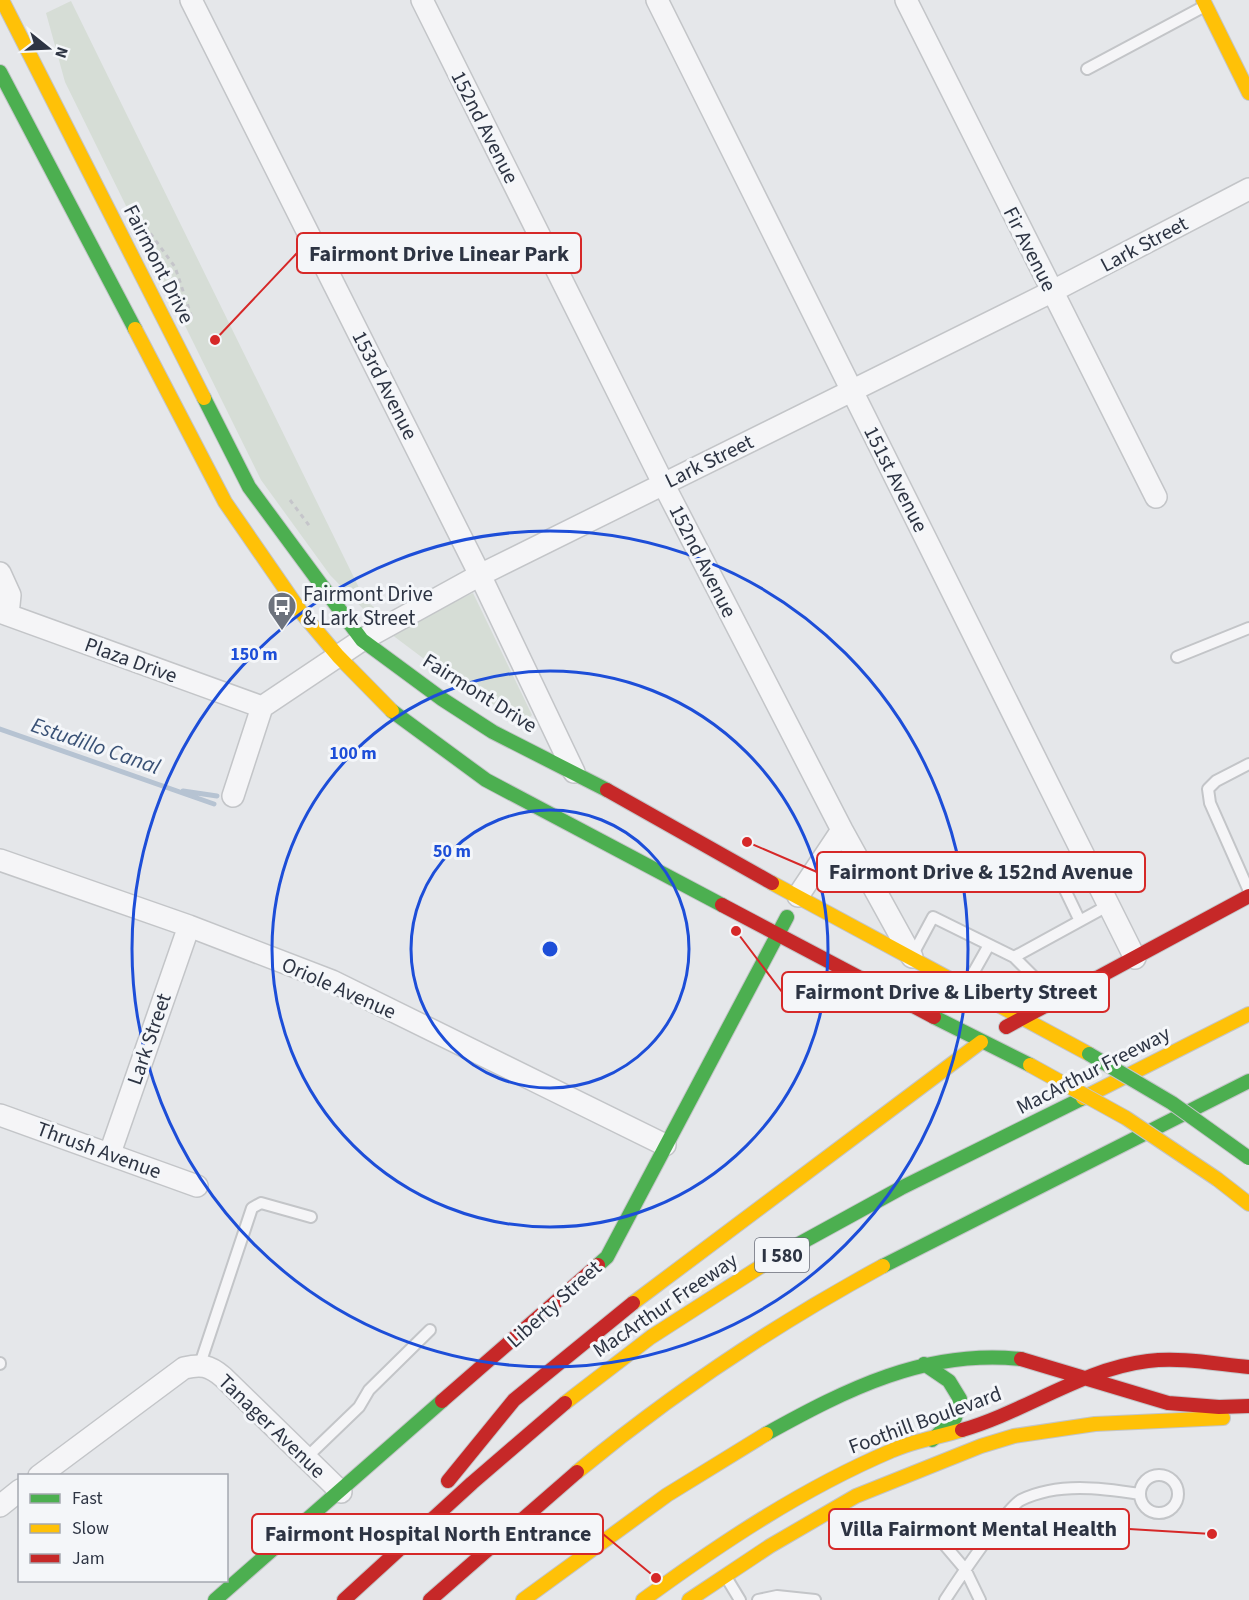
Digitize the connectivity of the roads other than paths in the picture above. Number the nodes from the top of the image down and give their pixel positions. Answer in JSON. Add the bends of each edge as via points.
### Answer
{"nodes":[{"id":1,"x":2,"y":0,"type":"edge"},
{"id":2,"x":191,"y":0,"type":"edge"},
{"id":3,"x":422,"y":0,"type":"edge"},
{"id":4,"x":657,"y":0,"type":"edge"},
{"id":5,"x":906,"y":0,"type":"edge"},
{"id":6,"x":1205,"y":3,"type":"edge"},
{"id":7,"x":1087,"y":69,"type":"dead end"},
{"id":8,"x":0,"y":72,"type":"edge"},
{"id":9,"x":1249,"y":93,"type":"edge"},
{"id":10,"x":1249,"y":189,"type":"edge"},
{"id":11,"x":1051,"y":292,"type":"junction"},
{"id":12,"x":851,"y":390,"type":"junction"},
{"id":13,"x":663,"y":483,"type":"junction"},
{"id":14,"x":1156,"y":497,"type":"dead end"},
{"id":15,"x":0,"y":573,"type":"edge"},
{"id":16,"x":480,"y":574,"type":"junction"},
{"id":17,"x":4,"y":613,"type":"edge"},
{"id":18,"x":1249,"y":628,"type":"edge"},
{"id":19,"x":362,"y":640,"type":"junction"},
{"id":20,"x":338,"y":656,"type":"junction"},
{"id":21,"x":1177,"y":657,"type":"dead end"},
{"id":22,"x":262,"y":708,"type":"junction"},
{"id":23,"x":1249,"y":764,"type":"edge"},
{"id":24,"x":573,"y":772,"type":"junction"},
{"id":25,"x":233,"y":796,"type":"dead end"},
{"id":26,"x":842,"y":830,"type":"junction"},
{"id":27,"x":1085,"y":858,"type":"junction"},
{"id":28,"x":0,"y":860,"type":"edge"},
{"id":29,"x":1249,"y":891,"type":"edge"},
{"id":30,"x":798,"y":896,"type":"junction"},
{"id":31,"x":1249,"y":897,"type":"edge"},
{"id":32,"x":1109,"y":905,"type":"junction"},
{"id":33,"x":1079,"y":919,"type":"junction"},
{"id":34,"x":189,"y":926,"type":"junction"},
{"id":35,"x":777,"y":935,"type":"junction"},
{"id":36,"x":989,"y":945,"type":"junction"},
{"id":37,"x":912,"y":957,"type":"junction"},
{"id":38,"x":1014,"y":957,"type":"junction"},
{"id":39,"x":1135,"y":958,"type":"junction"},
{"id":40,"x":965,"y":987,"type":"junction"},
{"id":41,"x":1056,"y":999,"type":"junction"},
{"id":42,"x":1249,"y":1014,"type":"edge"},
{"id":43,"x":1020,"y":1018,"type":"junction"},
{"id":44,"x":981,"y":1042,"type":"junction"},
{"id":45,"x":1249,"y":1081,"type":"edge"},
{"id":46,"x":0,"y":1114,"type":"edge"},
{"id":47,"x":665,"y":1145,"type":"junction"},
{"id":48,"x":110,"y":1153,"type":"junction"},
{"id":49,"x":1249,"y":1158,"type":"edge"},
{"id":50,"x":197,"y":1186,"type":"dead end"},
{"id":51,"x":1249,"y":1204,"type":"edge"},
{"id":52,"x":311,"y":1217,"type":"dead end"},
{"id":53,"x":430,"y":1330,"type":"dead end"},
{"id":54,"x":200,"y":1364,"type":"junction"},
{"id":55,"x":924,"y":1364,"type":"junction"},
{"id":56,"x":1249,"y":1367,"type":"edge"},
{"id":57,"x":1088,"y":1378,"type":"junction"},
{"id":58,"x":1249,"y":1406,"type":"edge"},
{"id":59,"x":1249,"y":1414,"type":"edge"},
{"id":60,"x":932,"y":1440,"type":"junction"},
{"id":61,"x":306,"y":1458,"type":"junction"},
{"id":62,"x":42,"y":1474,"type":"edge"},
{"id":63,"x":341,"y":1492,"type":"junction"},
{"id":64,"x":1140,"y":1494,"type":"dead end"},
{"id":65,"x":920,"y":1516,"type":"dead end"},
{"id":66,"x":710,"y":1551,"type":"junction"},
{"id":67,"x":965,"y":1569,"type":"junction"},
{"id":68,"x":724,"y":1574,"type":"junction"},
{"id":69,"x":368,"y":1577,"type":"junction"},
{"id":70,"x":215,"y":1600,"type":"edge"},
{"id":71,"x":344,"y":1600,"type":"edge"},
{"id":72,"x":430,"y":1600,"type":"edge"},
{"id":73,"x":523,"y":1600,"type":"edge"},
{"id":74,"x":643,"y":1600,"type":"edge"},
{"id":75,"x":689,"y":1600,"type":"edge"},
{"id":76,"x":740,"y":1600,"type":"edge"},
{"id":77,"x":758,"y":1600,"type":"edge"},
{"id":78,"x":815,"y":1600,"type":"edge"},
{"id":79,"x":945,"y":1600,"type":"edge"},
{"id":80,"x":980,"y":1600,"type":"edge"}],
"edges":[{"from":1,"to":19,"type":"main road","name":"Fairmont Drive","via":[[249,487]]},
{"from":2,"to":16,"type":"street","name":"153rd Avenue"},
{"from":3,"to":13,"type":"street","name":"152nd Avenue"},
{"from":4,"to":12,"type":"street","name":"151st Avenue"},
{"from":5,"to":11,"type":"street","name":"Fir Avenue"},
{"from":6,"to":7,"type":"lane"},
{"from":6,"to":9,"type":"main road"},
{"from":8,"to":20,"type":"main road","via":[[225,502],[301,612]]},
{"from":10,"to":11,"type":"street","name":"Lark Street"},
{"from":11,"to":12,"type":"street","name":"Lark Street"},
{"from":11,"to":14,"type":"street","name":"Fir Avenue"},
{"from":12,"to":13,"type":"street","name":"Lark Street"},
{"from":12,"to":27,"type":"street","name":"151st Avenue"},
{"from":13,"to":16,"type":"street","name":"Lark Street"},
{"from":13,"to":26,"type":"street","name":"152nd Avenue"},
{"from":15,"to":17,"type":"street","via":[[10,595]]},
{"from":16,"to":19,"type":"street","name":"Lark Street"},
{"from":16,"to":24,"type":"street","name":"153rd Avenue"},
{"from":17,"to":22,"type":"street","name":"Plaza Drive"},
{"from":18,"to":21,"type":"lane"},
{"from":19,"to":20,"type":"street","name":"Lark Street"},
{"from":19,"to":24,"type":"main road","name":"Fairmont Drive","via":[[493,732]]},
{"from":20,"to":22,"type":"street","name":"Lark Street"},
{"from":20,"to":35,"type":"main road","via":[[397,717],[486,780]]},
{"from":22,"to":25,"type":"street"},
{"from":23,"to":29,"type":"lane","via":[[1208,789],[1210,803]]},
{"from":24,"to":30,"type":"main road","name":"Fairmont Drive"},
{"from":26,"to":30,"type":"street","name":"Liberty Street"},
{"from":26,"to":37,"type":"street","name":"152nd Avenue"},
{"from":27,"to":32,"type":"street","name":"151st Avenue"},
{"from":27,"to":33,"type":"lane","via":[[1056,871]]},
{"from":28,"to":34,"type":"street","name":"Oriole Avenue"},
{"from":30,"to":35,"type":"main road","name":"Liberty Street"},
{"from":30,"to":37,"type":"main road","name":"Fairmont Drive"},
{"from":31,"to":39,"type":"main road"},
{"from":32,"to":33,"type":"lane"},
{"from":32,"to":39,"type":"street","name":"151st Avenue"},
{"from":33,"to":38,"type":"lane"},
{"from":34,"to":47,"type":"street","name":"Oriole Avenue","via":[[332,981]]},
{"from":34,"to":48,"type":"street","name":"Lark Street"},
{"from":35,"to":44,"type":"main road"},
{"from":35,"to":47,"type":"main road","name":"Liberty Street"},
{"from":36,"to":37,"type":"lane","via":[[933,917]]},
{"from":36,"to":38,"type":"lane"},
{"from":36,"to":40,"type":"lane"},
{"from":37,"to":40,"type":"main road","name":"Fairmont Drive"},
{"from":38,"to":41,"type":"lane"},
{"from":39,"to":41,"type":"main road"},
{"from":40,"to":43,"type":"main road","name":"Fairmont Drive"},
{"from":41,"to":43,"type":"main road"},
{"from":42,"to":69,"type":"main road","name":"MacArthur Freeway","number":"I 580","via":[[866,1208],[700,1304],[555,1410]]},
{"from":43,"to":44,"type":"main road"},
{"from":43,"to":49,"type":"main road","name":"Fairmont Drive","bridge":true,"via":[[1172,1102]]},
{"from":44,"to":51,"type":"main road","bridge":true,"via":[[1123,1114]]},
{"from":44,"to":69,"type":"main road","via":[[554,1365],[514,1401]]},
{"from":45,"to":72,"type":"main road","number":"I 580","via":[[893,1261],[731,1355],[658,1405],[589,1460]]},
{"from":46,"to":48,"type":"street","name":"Thrush Avenue"},
{"from":47,"to":63,"type":"main road","name":"Liberty Street","via":[[607,1257]]},
{"from":48,"to":50,"type":"street","name":"Thrush Avenue"},
{"from":52,"to":54,"type":"lane","via":[[261,1203],[252,1208]]},
{"from":53,"to":61,"type":"lane"},
{"from":54,"to":61,"type":"street","name":"Tanager Avenue","via":[[223,1377]]},
{"from":54,"to":62,"type":"street","via":[[184,1368]]},
{"from":55,"to":57,"type":"main road","via":[[1011,1357]]},
{"from":55,"to":60,"type":"main road","via":[[951,1379],[960,1400],[950,1428]]},
{"from":55,"to":73,"type":"main road","via":[[853,1390],[705,1469]]},
{"from":56,"to":57,"type":"main road","name":"Foothill Boulevard","via":[[1147,1361]]},
{"from":57,"to":58,"type":"main road","via":[[1168,1403]]},
{"from":57,"to":60,"type":"main road","name":"Foothill Boulevard","via":[[993,1420]]},
{"from":59,"to":68,"type":"main road","name":"Foothill Boulevard","via":[[1095,1424],[1003,1439],[856,1496]]},
{"from":60,"to":66,"type":"main road","name":"Foothill Boulevard","via":[[893,1450],[858,1466],[806,1492]]},
{"from":61,"to":63,"type":"street","name":"Tanager Avenue"},
{"from":63,"to":70,"type":"main road","name":"Liberty Street"},
{"from":64,"to":67,"type":"lane","via":[[1102,1488],[1055,1489],[1019,1501]]},
{"from":65,"to":67,"type":"lane"},
{"from":66,"to":68,"type":"main road"},
{"from":66,"to":74,"type":"main road","name":"Foothill Boulevard"},
{"from":67,"to":79,"type":"lane"},
{"from":67,"to":80,"type":"lane"},
{"from":68,"to":75,"type":"main road","name":"Foothill Boulevard"},
{"from":68,"to":76,"type":"lane"},
{"from":69,"to":71,"type":"main road","name":"MacArthur Freeway","number":"I 580"},
{"from":77,"to":78,"type":"lane","via":[[777,1596]]}]}
